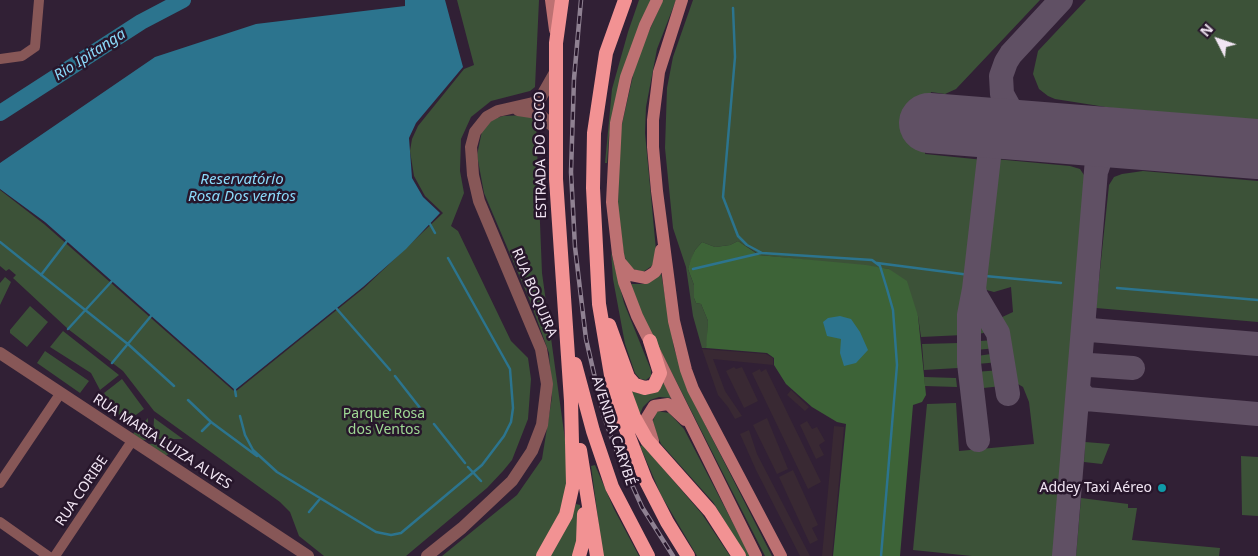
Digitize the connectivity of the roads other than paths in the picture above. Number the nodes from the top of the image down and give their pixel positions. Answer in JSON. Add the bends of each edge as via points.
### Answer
{"nodes":[{"id":1,"x":39,"y":0,"type":"edge"},
{"id":2,"x":551,"y":0,"type":"edge"},
{"id":3,"x":562,"y":0,"type":"edge"},
{"id":4,"x":625,"y":0,"type":"edge"},
{"id":5,"x":657,"y":0,"type":"edge"},
{"id":6,"x":682,"y":0,"type":"edge"},
{"id":7,"x":556,"y":43,"type":"junction"},
{"id":8,"x":0,"y":58,"type":"edge"},
{"id":9,"x":557,"y":69,"type":"junction"},
{"id":10,"x":508,"y":109,"type":"junction"},
{"id":11,"x":555,"y":128,"type":"junction"},
{"id":12,"x":662,"y":233,"type":"junction"},
{"id":13,"x":618,"y":254,"type":"junction"},
{"id":14,"x":598,"y":268,"type":"junction"},
{"id":15,"x":565,"y":310,"type":"junction"},
{"id":16,"x":604,"y":339,"type":"junction"},
{"id":17,"x":650,"y":341,"type":"junction"},
{"id":18,"x":0,"y":353,"type":"edge"},
{"id":19,"x":60,"y":394,"type":"junction"},
{"id":20,"x":571,"y":401,"type":"junction"},
{"id":21,"x":696,"y":433,"type":"junction"},
{"id":22,"x":132,"y":441,"type":"junction"},
{"id":23,"x":668,"y":464,"type":"junction"},
{"id":24,"x":583,"y":466,"type":"junction"},
{"id":25,"x":0,"y":483,"type":"edge"},
{"id":26,"x":0,"y":522,"type":"edge"},
{"id":27,"x":48,"y":556,"type":"edge"},
{"id":28,"x":54,"y":556,"type":"edge"},
{"id":29,"x":308,"y":556,"type":"edge"},
{"id":30,"x":427,"y":556,"type":"edge"},
{"id":31,"x":543,"y":556,"type":"edge"},
{"id":32,"x":579,"y":556,"type":"edge"},
{"id":33,"x":597,"y":556,"type":"edge"},
{"id":34,"x":648,"y":556,"type":"edge"},
{"id":35,"x":688,"y":556,"type":"edge"},
{"id":36,"x":739,"y":556,"type":"edge"},
{"id":37,"x":756,"y":556,"type":"edge"},
{"id":38,"x":781,"y":556,"type":"edge"}],
"edges":[{"from":1,"to":8,"type":"street","via":[[35,47],[22,56]]},
{"from":2,"to":7,"type":"main road"},
{"from":3,"to":7,"type":"highway","name":"ESTRADA DO COCO"},
{"from":4,"to":14,"type":"highway","via":[[606,53],[594,133],[593,188]]},
{"from":5,"to":13,"type":"main road","via":[[632,60],[616,123],[612,202]]},
{"from":6,"to":12,"type":"main road","via":[[666,44],[654,100],[653,147]]},
{"from":7,"to":9,"type":"highway","name":"ESTRADA DO COCO"},
{"from":9,"to":10,"type":"street","name":"RUA BOQUIRA","via":[[540,99]]},
{"from":9,"to":11,"type":"highway","name":"ESTRADA DO COCO"},
{"from":10,"to":11,"type":"street","via":[[534,112]]},
{"from":10,"to":30,"type":"street","name":"RUA BOQUIRA","via":[[493,114],[479,126],[472,141],[471,161],[479,201],[542,349],[547,384],[544,415],[532,451],[512,481]]},
{"from":11,"to":15,"type":"highway","name":"ESTRADA DO COCO"},
{"from":12,"to":13,"type":"main road","via":[[660,262],[650,276],[631,275],[622,266]]},
{"from":12,"to":38,"type":"main road","via":[[674,321],[686,370],[704,411]]},
{"from":13,"to":17,"type":"main road","via":[[624,282]]},
{"from":14,"to":16,"type":"highway","name":"AVENIDA CARYBÉ"},
{"from":14,"to":17,"type":"highway","via":[[604,306],[617,349],[631,382],[645,388],[654,386],[660,374]]},
{"from":15,"to":20,"type":"highway"},
{"from":15,"to":34,"type":"highway","name":"AVENIDA CARYBÉ","via":[[593,431],[612,487]]},
{"from":16,"to":23,"type":"highway","via":[[640,430]]},
{"from":16,"to":35,"type":"highway","name":"AVENIDA CARYBÉ","via":[[616,399],[638,462]]},
{"from":17,"to":21,"type":"main road"},
{"from":18,"to":19,"type":"street","name":"RUA MARIA LUIZA ALVES"},
{"from":19,"to":22,"type":"street","name":"RUA MARIA LUIZA ALVES"},
{"from":19,"to":25,"type":"street"},
{"from":20,"to":24,"type":"highway"},
{"from":20,"to":31,"type":"highway","via":[[574,470],[570,502],[560,529]]},
{"from":21,"to":23,"type":"main road","via":[[668,404],[659,404],[650,410],[646,419],[648,431]]},
{"from":21,"to":37,"type":"main road"},
{"from":22,"to":28,"type":"street","name":"RUA CORIBE"},
{"from":22,"to":29,"type":"street","name":"RUA MARIA LUIZA ALVES"},
{"from":23,"to":36,"type":"highway","via":[[710,511]]},
{"from":24,"to":32,"type":"highway","via":[[584,530]]},
{"from":24,"to":33,"type":"highway"},
{"from":26,"to":27,"type":"street"}]}
